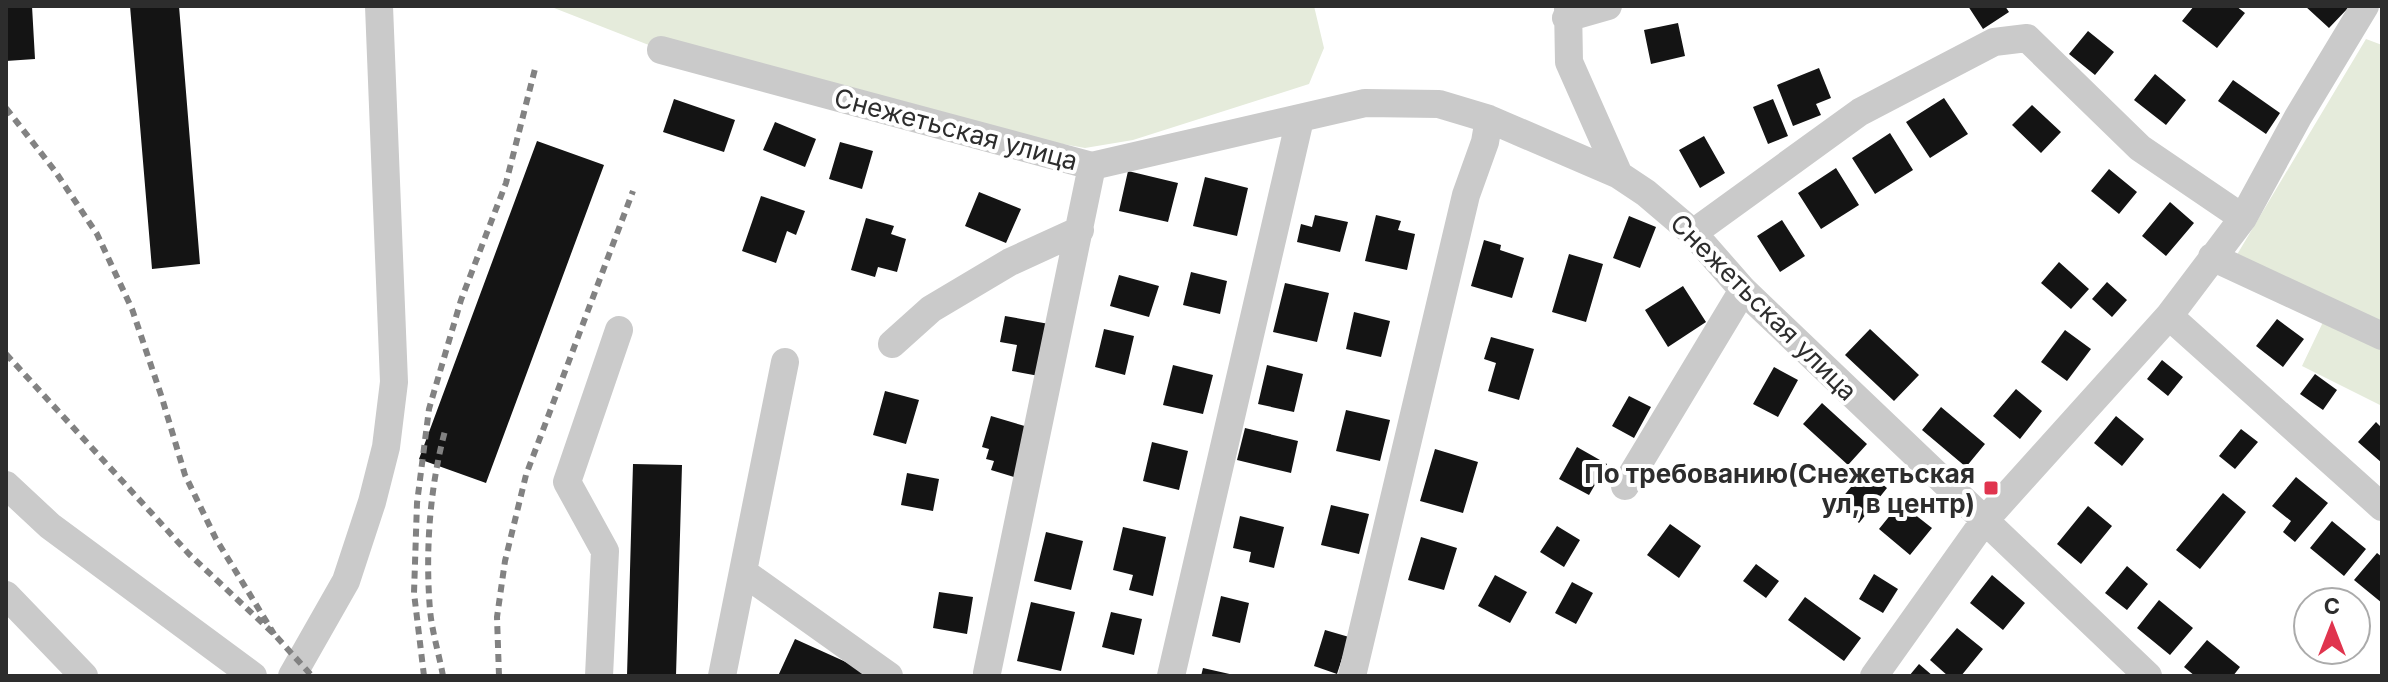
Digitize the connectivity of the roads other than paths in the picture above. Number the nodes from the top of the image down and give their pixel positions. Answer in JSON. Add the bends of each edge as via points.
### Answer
{"nodes":[{"id":1,"x":379,"y":6,"type":"edge"},
{"id":2,"x":1608,"y":6,"type":"edge"},
{"id":3,"x":2365,"y":6,"type":"edge"},
{"id":4,"x":1567,"y":12,"type":"edge"},
{"id":5,"x":661,"y":50,"type":"dead end"},
{"id":6,"x":1300,"y":119,"type":"junction"},
{"id":7,"x":1489,"y":119,"type":"junction"},
{"id":8,"x":1092,"y":166,"type":"junction"},
{"id":9,"x":1619,"y":175,"type":"junction"},
{"id":10,"x":2243,"y":218,"type":"junction"},
{"id":11,"x":1080,"y":230,"type":"junction"},
{"id":12,"x":1693,"y":233,"type":"junction"},
{"id":13,"x":2212,"y":257,"type":"junction"},
{"id":14,"x":1743,"y":290,"type":"junction"},
{"id":15,"x":2169,"y":316,"type":"junction"},
{"id":16,"x":619,"y":330,"type":"dead end"},
{"id":17,"x":2382,"y":336,"type":"edge"},
{"id":18,"x":892,"y":344,"type":"dead end"},
{"id":19,"x":785,"y":362,"type":"dead end"},
{"id":20,"x":6,"y":485,"type":"edge"},
{"id":21,"x":1625,"y":486,"type":"dead end"},
{"id":22,"x":2382,"y":507,"type":"edge"},
{"id":23,"x":1985,"y":520,"type":"junction"},
{"id":24,"x":743,"y":572,"type":"junction"},
{"id":25,"x":6,"y":595,"type":"edge"},
{"id":26,"x":987,"y":673,"type":"dead end"},
{"id":27,"x":84,"y":676,"type":"edge"},
{"id":28,"x":253,"y":676,"type":"edge"},
{"id":29,"x":292,"y":676,"type":"edge"},
{"id":30,"x":599,"y":676,"type":"edge"},
{"id":31,"x":722,"y":676,"type":"edge"},
{"id":32,"x":889,"y":676,"type":"edge"},
{"id":33,"x":1171,"y":676,"type":"edge"},
{"id":34,"x":1353,"y":676,"type":"edge"},
{"id":35,"x":1874,"y":676,"type":"edge"},
{"id":36,"x":2148,"y":676,"type":"edge"}],
"edges":[{"from":1,"to":29,"type":"street","via":[[394,382],[386,447],[346,581]]},
{"from":2,"to":4,"type":"street"},
{"from":3,"to":10,"type":"street"},
{"from":4,"to":9,"type":"street","via":[[1569,62]]},
{"from":5,"to":8,"type":"street","name":"Снежетьская улица"},
{"from":6,"to":7,"type":"street","name":"Снежетьская улица","via":[[1365,103],[1439,104]]},
{"from":6,"to":8,"type":"street","name":"Снежетьская улица"},
{"from":6,"to":33,"type":"street"},
{"from":7,"to":9,"type":"street","name":"Снежетьская улица"},
{"from":7,"to":34,"type":"street","via":[[1466,195]]},
{"from":8,"to":11,"type":"street"},
{"from":9,"to":12,"type":"street","name":"Снежетьская улица"},
{"from":10,"to":12,"type":"street","via":[[2140,148],[2027,38],[1994,42],[1860,112]]},
{"from":10,"to":13,"type":"street"},
{"from":11,"to":18,"type":"street","via":[[1010,262],[931,309]]},
{"from":11,"to":26,"type":"street"},
{"from":12,"to":14,"type":"street","name":"Снежетьская улица"},
{"from":13,"to":15,"type":"street"},
{"from":13,"to":17,"type":"street"},
{"from":14,"to":21,"type":"street"},
{"from":14,"to":23,"type":"street","name":"Снежетьская улица"},
{"from":15,"to":22,"type":"street"},
{"from":15,"to":23,"type":"street"},
{"from":16,"to":30,"type":"street","via":[[567,482],[605,551]]},
{"from":19,"to":24,"type":"street"},
{"from":20,"to":28,"type":"street","via":[[50,526]]},
{"from":23,"to":35,"type":"street"},
{"from":23,"to":36,"type":"street","name":"Снежетьская улица"},
{"from":24,"to":31,"type":"street"},
{"from":24,"to":32,"type":"street"},
{"from":25,"to":27,"type":"street"}]}
